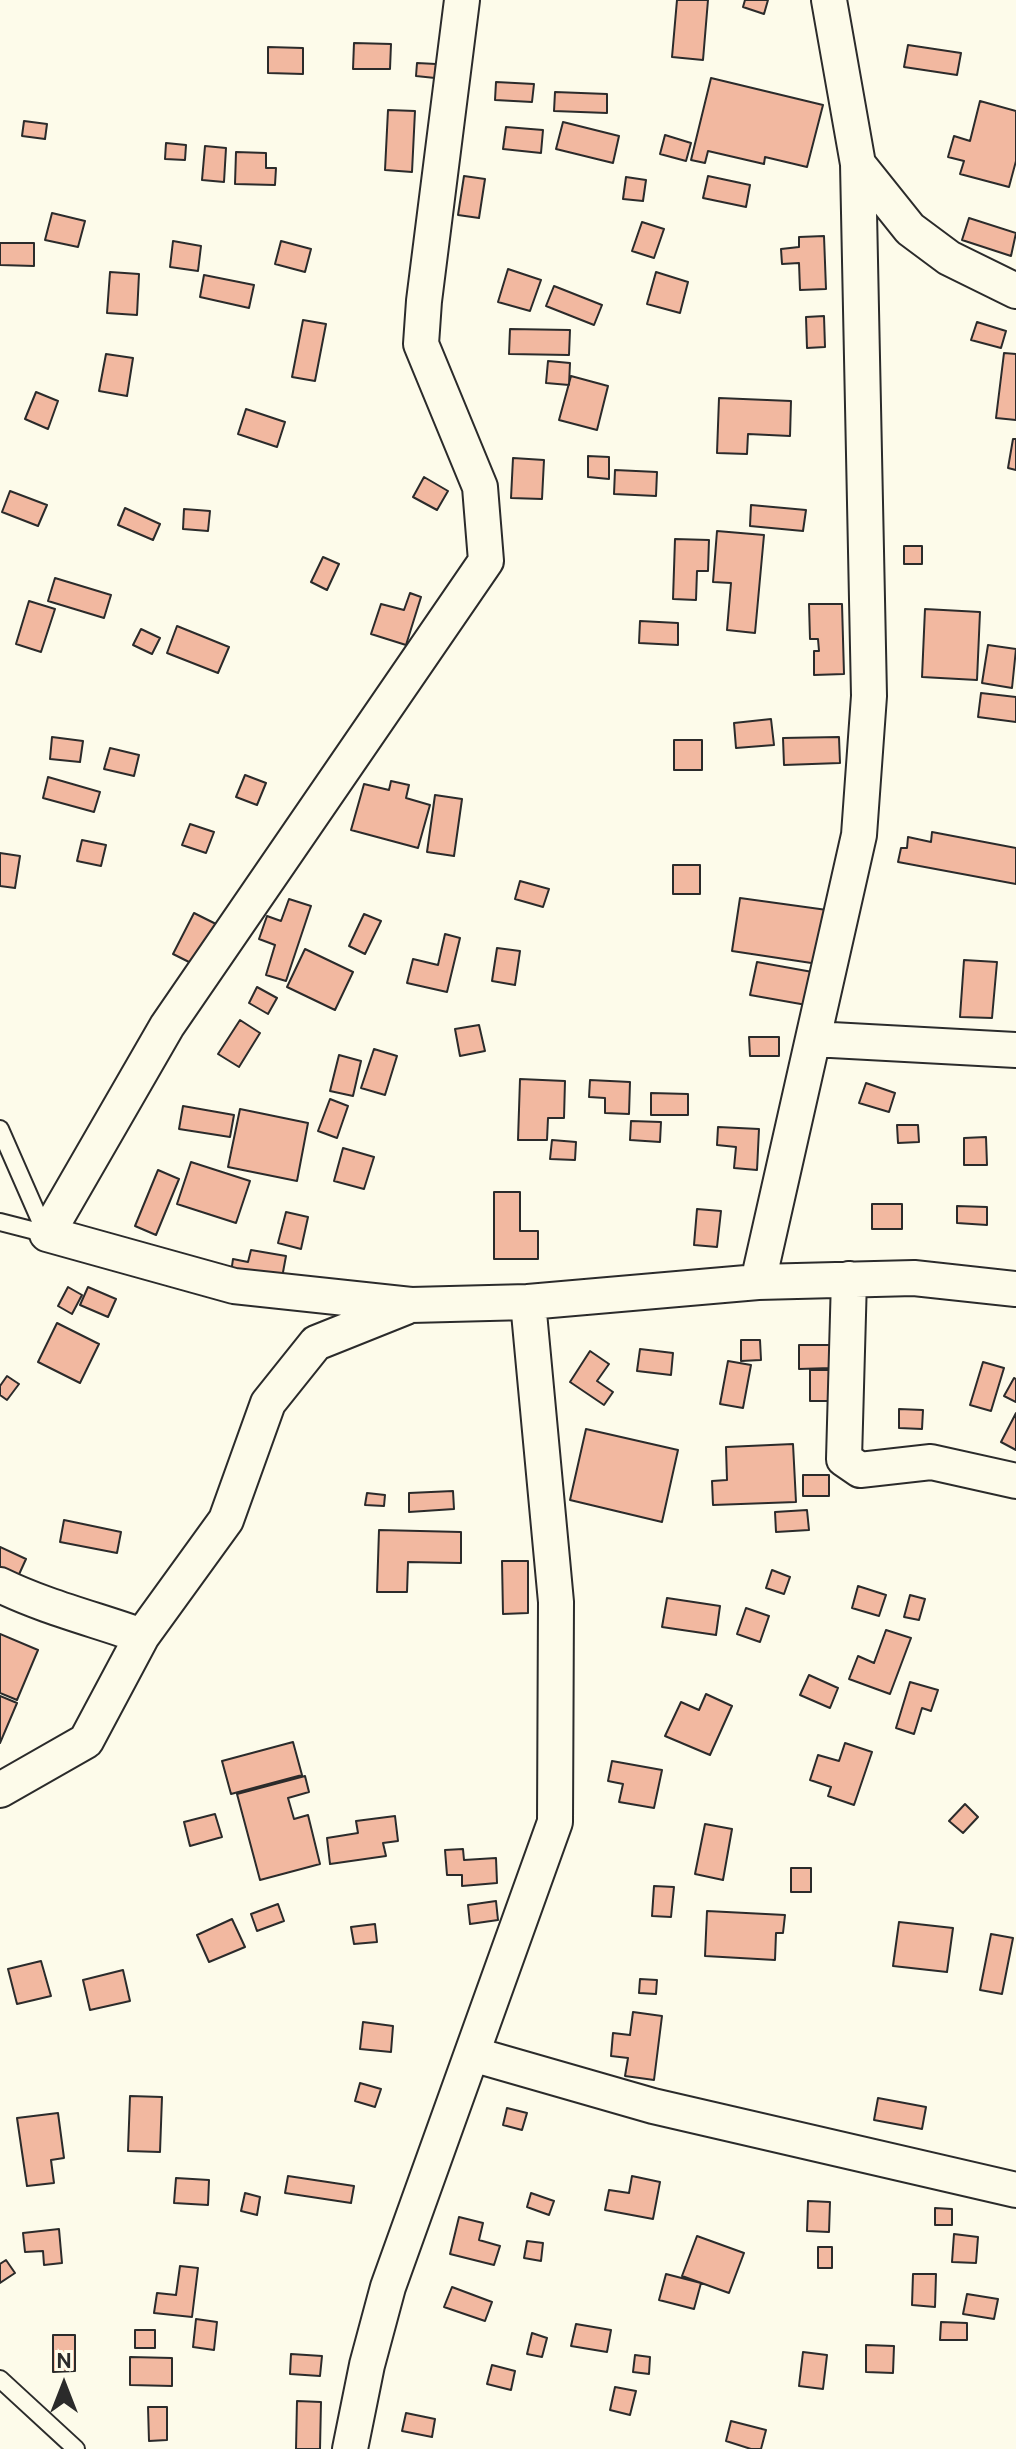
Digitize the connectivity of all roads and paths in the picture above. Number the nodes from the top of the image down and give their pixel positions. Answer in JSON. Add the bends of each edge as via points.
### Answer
{"nodes":[{"id":1,"x":462,"y":0,"type":"edge"},
{"id":2,"x":829,"y":0,"type":"edge"},
{"id":3,"x":858,"y":164,"type":"junction"},
{"id":4,"x":1016,"y":291,"type":"edge"},
{"id":5,"x":813,"y":1039,"type":"junction"},
{"id":6,"x":1016,"y":1050,"type":"edge"},
{"id":7,"x":0,"y":1129,"type":"edge"},
{"id":8,"x":0,"y":1222,"type":"edge"},
{"id":9,"x":47,"y":1234,"type":"junction"},
{"id":10,"x":849,"y":1279,"type":"junction"},
{"id":11,"x":758,"y":1282,"type":"junction"},
{"id":12,"x":1016,"y":1289,"type":"edge"},
{"id":13,"x":528,"y":1302,"type":"junction"},
{"id":14,"x":411,"y":1305,"type":"junction"},
{"id":15,"x":1016,"y":1481,"type":"edge"},
{"id":16,"x":0,"y":1585,"type":"edge"},
{"id":17,"x":142,"y":1636,"type":"junction"},
{"id":18,"x":0,"y":1790,"type":"edge"},
{"id":19,"x":472,"y":2054,"type":"junction"},
{"id":20,"x":1016,"y":2190,"type":"edge"},
{"id":21,"x":0,"y":2379,"type":"edge"},
{"id":22,"x":76,"y":2449,"type":"edge"},
{"id":23,"x":350,"y":2449,"type":"edge"}],
"edges":[{"from":1,"to":9,"type":"street","via":[[421,344],[480,487],[486,561],[167,1026]]},
{"from":2,"to":3,"type":"street"},
{"from":3,"to":4,"type":"street","via":[[910,229],[949,258]]},
{"from":3,"to":5,"type":"street","via":[[869,696],[859,835]]},
{"from":5,"to":6,"type":"street"},
{"from":5,"to":11,"type":"street"},
{"from":7,"to":9,"type":"lane"},
{"from":8,"to":9,"type":"lane"},
{"from":9,"to":14,"type":"street","via":[[234,1286]]},
{"from":10,"to":11,"type":"street"},
{"from":10,"to":12,"type":"street","via":[[914,1278]]},
{"from":10,"to":15,"type":"street","via":[[844,1459],[860,1470],[931,1462]]},
{"from":11,"to":13,"type":"street"},
{"from":13,"to":14,"type":"street"},
{"from":13,"to":19,"type":"street","via":[[556,1602],[555,1822]]},
{"from":14,"to":17,"type":"street","via":[[316,1343],[268,1403],[226,1520]]},
{"from":16,"to":17,"type":"street"},
{"from":17,"to":18,"type":"street","via":[[86,1741]]},
{"from":19,"to":20,"type":"street","via":[[653,2106]]},
{"from":19,"to":23,"type":"street","via":[[388,2287]]},
{"from":21,"to":22,"type":"lane"}]}
